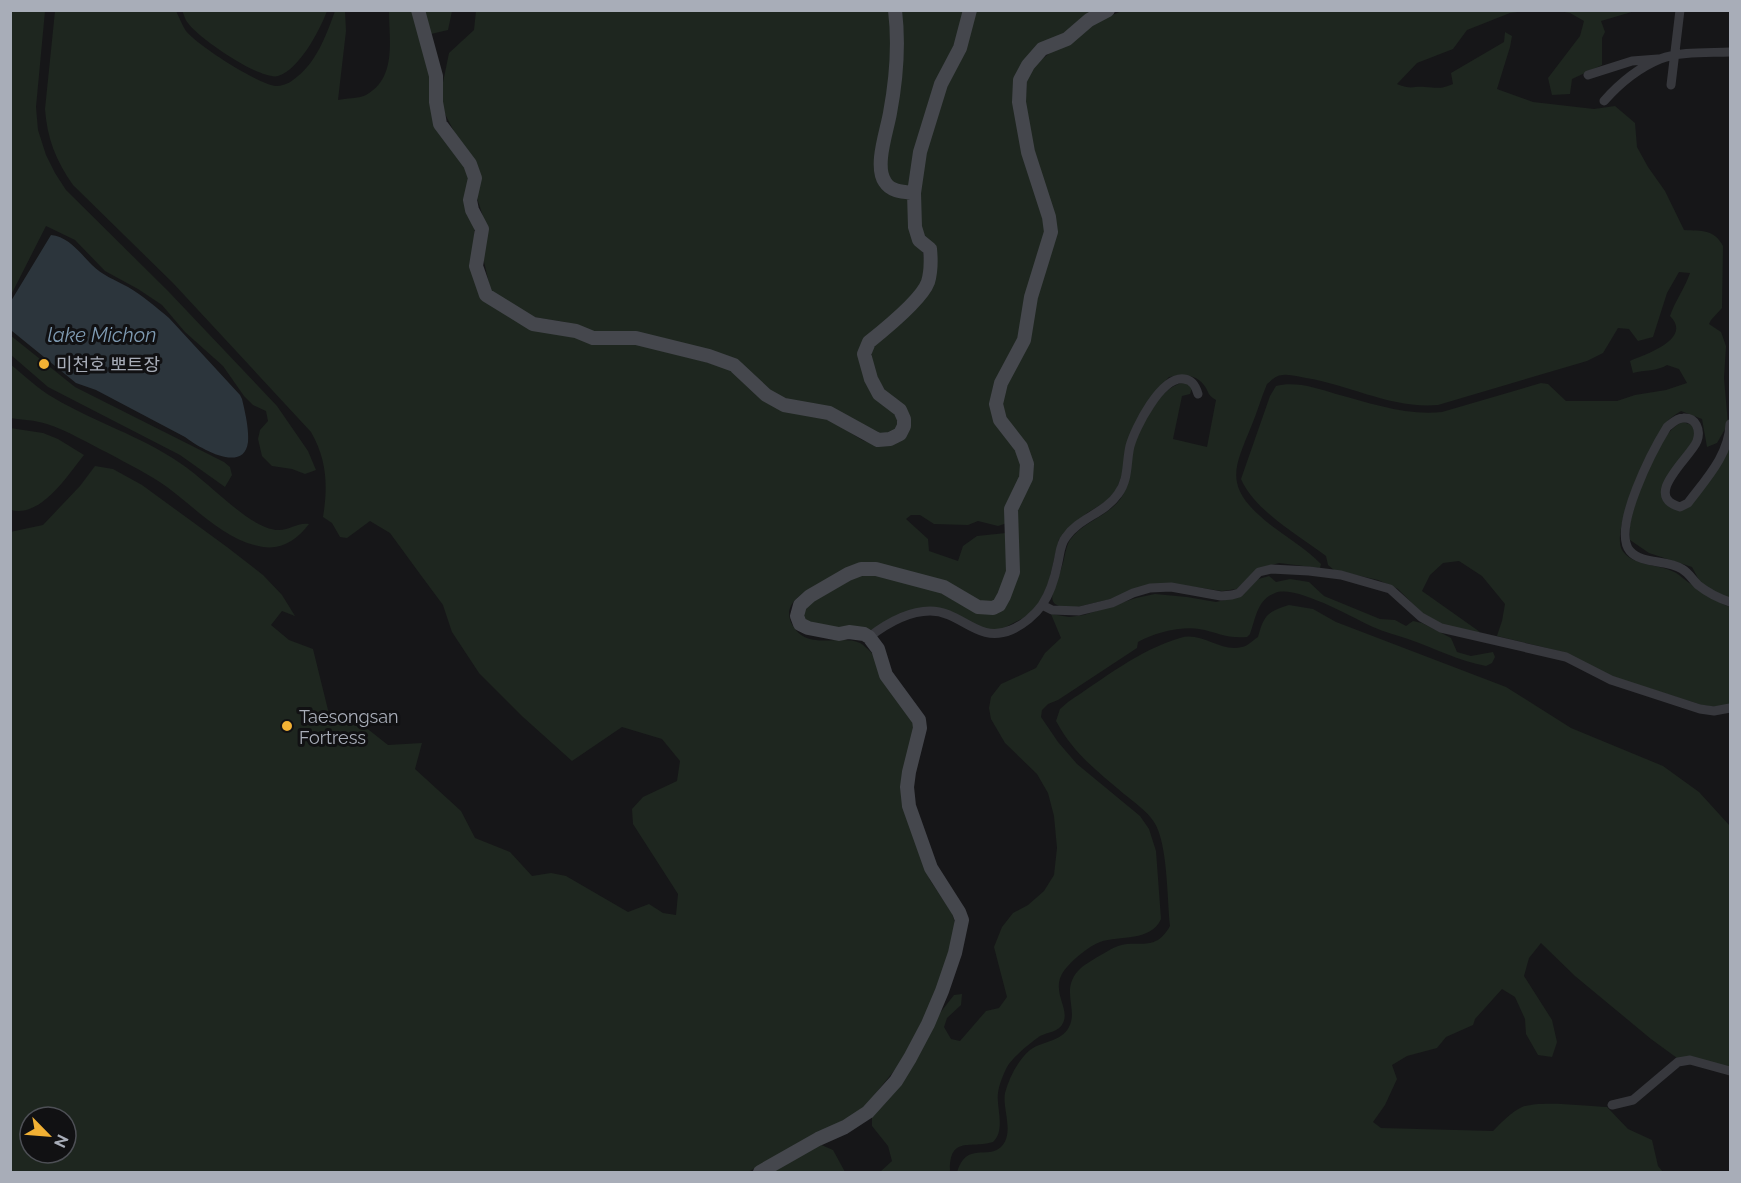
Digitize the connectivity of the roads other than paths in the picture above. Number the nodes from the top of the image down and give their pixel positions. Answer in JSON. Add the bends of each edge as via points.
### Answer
{"nodes":[{"id":1,"x":418,"y":10,"type":"edge"},
{"id":2,"x":895,"y":10,"type":"edge"},
{"id":3,"x":970,"y":10,"type":"edge"},
{"id":4,"x":1108,"y":10,"type":"edge"},
{"id":5,"x":1680,"y":10,"type":"edge"},
{"id":6,"x":1731,"y":52,"type":"edge"},
{"id":7,"x":1675,"y":56,"type":"junction"},
{"id":8,"x":1660,"y":59,"type":"junction"},
{"id":9,"x":1588,"y":75,"type":"dead end"},
{"id":10,"x":1671,"y":85,"type":"dead end"},
{"id":11,"x":1604,"y":101,"type":"dead end"},
{"id":12,"x":914,"y":193,"type":"junction"},
{"id":13,"x":1198,"y":394,"type":"dead end"},
{"id":14,"x":1731,"y":424,"type":"edge"},
{"id":15,"x":1731,"y":602,"type":"edge"},
{"id":16,"x":1042,"y":605,"type":"junction"},
{"id":17,"x":869,"y":637,"type":"junction"},
{"id":18,"x":1731,"y":708,"type":"edge"},
{"id":19,"x":1731,"y":1071,"type":"edge"},
{"id":20,"x":1612,"y":1105,"type":"dead end"},
{"id":21,"x":760,"y":1173,"type":"edge"}],
"edges":[{"from":1,"to":12,"type":"street","via":[[436,75],[440,124],[470,164],[475,178],[470,200],[482,229],[476,266],[481,282],[486,295],[533,324],[576,330],[593,338],[636,338],[709,356],[734,365],[766,395],[784,405],[829,413],[878,440],[890,439],[900,434],[904,419],[900,410],[879,394],[864,354],[869,342],[908,307],[928,282],[930,249],[915,233]]},
{"from":2,"to":12,"type":"street","via":[[893,89],[881,165],[888,186],[898,192]]},
{"from":3,"to":12,"type":"street","via":[[960,48],[933,106]]},
{"from":4,"to":17,"type":"street","via":[[1067,39],[1042,49],[1020,80],[1019,102],[1028,152],[1051,231],[1030,297],[1024,340],[1001,383],[996,404],[1000,420],[1021,447],[1027,464],[1026,478],[1011,509],[1014,556],[1009,585],[999,605],[987,609],[944,586],[891,571],[861,569],[836,580],[800,605],[797,616],[800,624],[808,628]]},
{"from":5,"to":7,"type":"street"},
{"from":6,"to":7,"type":"street"},
{"from":7,"to":8,"type":"street"},
{"from":7,"to":10,"type":"street"},
{"from":8,"to":9,"type":"street","via":[[1632,61]]},
{"from":8,"to":11,"type":"street","via":[[1620,84]]},
{"from":13,"to":16,"type":"street","via":[[1196,387],[1183,378],[1169,383],[1158,394],[1130,446],[1126,478],[1118,495],[1065,537],[1053,584]]},
{"from":14,"to":15,"type":"street","via":[[1720,458],[1688,503],[1680,507],[1666,498],[1665,490],[1698,440],[1699,429],[1686,418],[1667,426],[1628,510],[1625,532],[1626,544],[1637,556],[1680,567],[1706,591]]},
{"from":16,"to":17,"type":"street","via":[[1017,628],[1000,635],[929,611],[889,622]]},
{"from":16,"to":18,"type":"street","via":[[1052,610],[1079,611],[1150,588],[1232,595],[1259,572],[1271,569],[1341,575],[1390,589],[1421,617],[1452,632],[1566,657],[1611,680],[1700,709]]},
{"from":17,"to":21,"type":"street","via":[[886,675],[919,720],[907,787],[909,806],[931,868],[959,912],[961,927],[928,1024],[896,1081],[868,1112]]},
{"from":19,"to":20,"type":"street","via":[[1690,1060],[1678,1062],[1633,1100]]}]}
